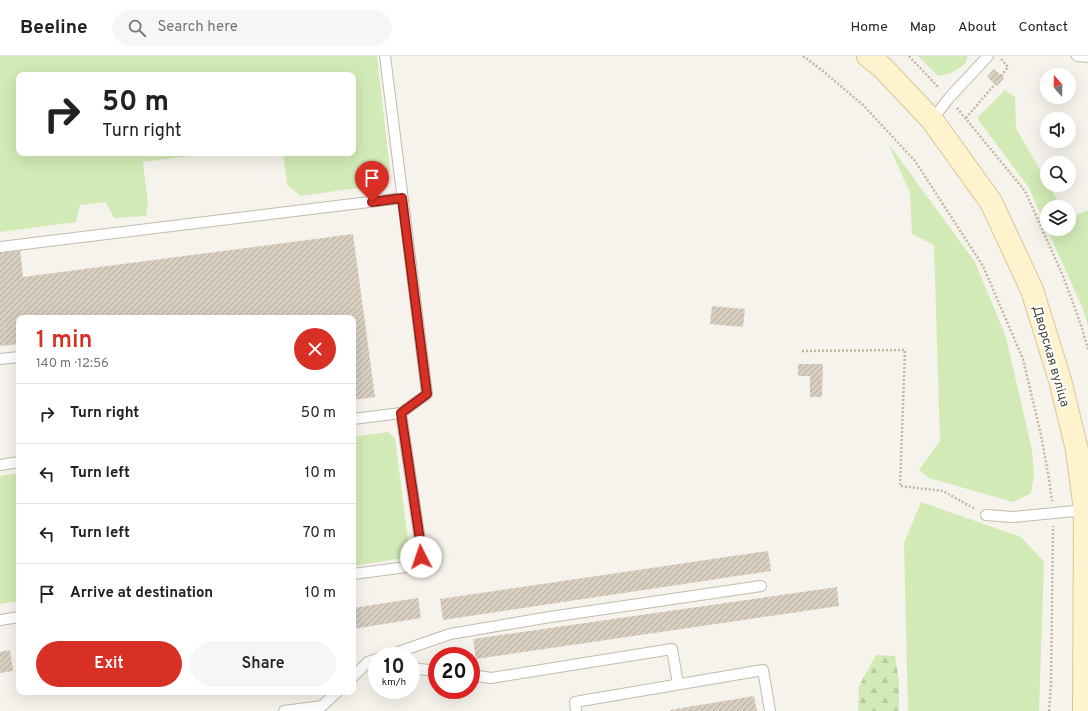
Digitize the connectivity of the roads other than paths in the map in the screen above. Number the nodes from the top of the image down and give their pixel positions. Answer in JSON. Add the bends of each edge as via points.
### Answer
{"nodes":[{"id":1,"x":385,"y":56,"type":"edge"},
{"id":2,"x":868,"y":56,"type":"edge"},
{"id":3,"x":988,"y":56,"type":"edge"},
{"id":4,"x":1077,"y":56,"type":"edge"},
{"id":5,"x":1088,"y":57,"type":"edge"},
{"id":6,"x":932,"y":120,"type":"junction"},
{"id":7,"x":402,"y":198,"type":"junction"},
{"id":8,"x":0,"y":247,"type":"edge"},
{"id":9,"x":16,"y":357,"type":"edge"},
{"id":10,"x":0,"y":359,"type":"edge"},
{"id":11,"x":401,"y":413,"type":"junction"},
{"id":12,"x":356,"y":419,"type":"edge"},
{"id":13,"x":16,"y":462,"type":"edge"},
{"id":14,"x":0,"y":465,"type":"edge"},
{"id":15,"x":1085,"y":510,"type":"junction"},
{"id":16,"x":986,"y":515,"type":"road end"},
{"id":17,"x":356,"y":574,"type":"edge"},
{"id":18,"x":761,"y":586,"type":"dead end"},
{"id":19,"x":16,"y":617,"type":"edge"},
{"id":20,"x":0,"y":620,"type":"edge"},
{"id":21,"x":412,"y":647,"type":"edge"},
{"id":22,"x":368,"y":666,"type":"edge"},
{"id":23,"x":356,"y":675,"type":"edge"},
{"id":24,"x":480,"y":677,"type":"edge"},
{"id":25,"x":678,"y":684,"type":"junction"},
{"id":26,"x":335,"y":695,"type":"edge"},
{"id":27,"x":324,"y":708,"type":"edge"},
{"id":28,"x":284,"y":711,"type":"edge"},
{"id":29,"x":576,"y":711,"type":"edge"},
{"id":30,"x":770,"y":711,"type":"edge"},
{"id":31,"x":1084,"y":711,"type":"edge"}],
"edges":[{"from":1,"to":7,"type":"lane"},
{"from":2,"to":6,"type":"street","name":"Дворская вуліца","via":[[883,68]]},
{"from":3,"to":6,"type":"lane"},
{"from":4,"to":5,"type":"lane"},
{"from":6,"to":15,"type":"street","name":"Дворская вуліца","via":[[991,202],[1032,290],[1062,387],[1077,450]]},
{"from":7,"to":8,"type":"lane"},
{"from":7,"to":11,"type":"lane","via":[[427,394]]},
{"from":9,"to":10,"type":"lane"},
{"from":11,"to":12,"type":"lane"},
{"from":11,"to":17,"type":"lane","via":[[421,557],[414,566]]},
{"from":13,"to":14,"type":"lane"},
{"from":15,"to":16,"type":"lane","via":[[1013,517]]},
{"from":15,"to":31,"type":"street","name":"Дворская вуліца"},
{"from":18,"to":21,"type":"lane","via":[[450,634]]},
{"from":19,"to":20,"type":"lane"},
{"from":22,"to":23,"type":"lane"},
{"from":24,"to":25,"type":"lane","via":[[491,678],[672,650]]},
{"from":25,"to":29,"type":"lane","via":[[575,702]]},
{"from":25,"to":30,"type":"lane","via":[[763,670]]},
{"from":26,"to":27,"type":"lane"},
{"from":27,"to":28,"type":"lane"}]}
